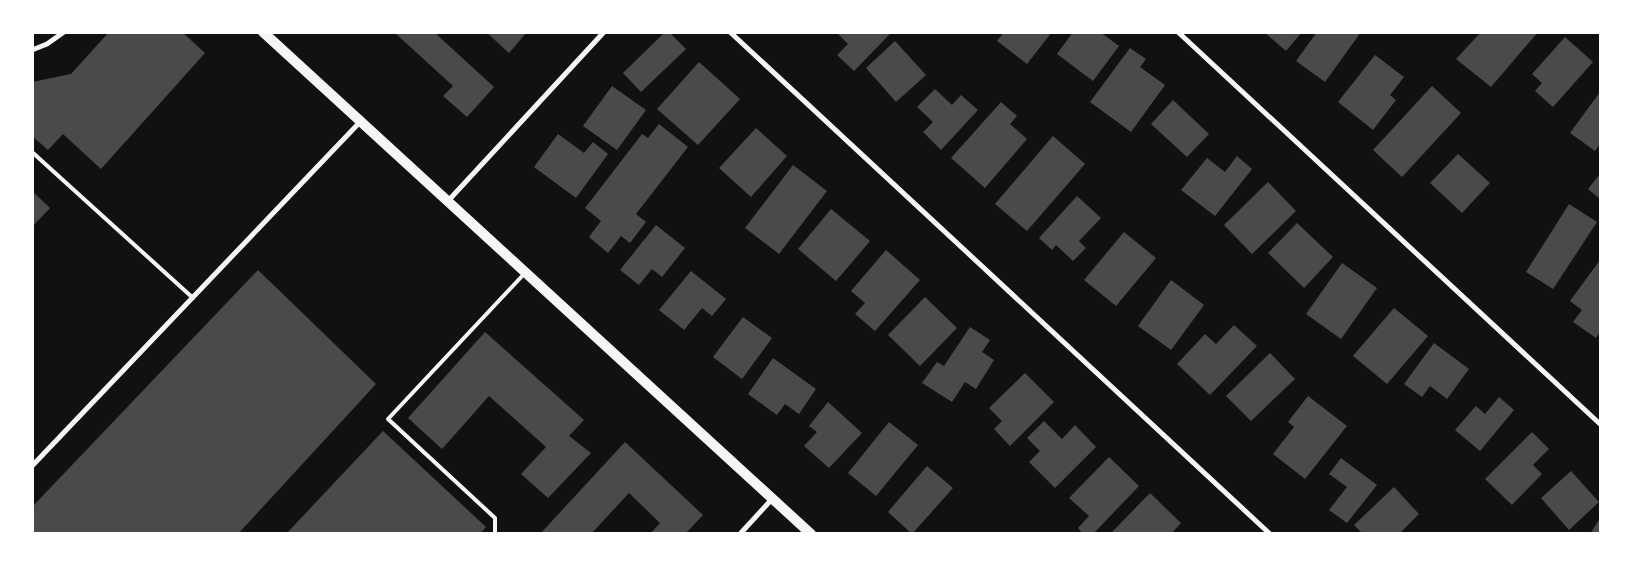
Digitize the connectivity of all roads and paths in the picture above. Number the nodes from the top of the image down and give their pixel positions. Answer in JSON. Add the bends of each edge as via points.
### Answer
{"nodes":[{"id":1,"x":64,"y":32,"type":"edge"},
{"id":2,"x":263,"y":32,"type":"edge"},
{"id":3,"x":604,"y":32,"type":"edge"},
{"id":4,"x":730,"y":32,"type":"edge"},
{"id":5,"x":1178,"y":32,"type":"edge"},
{"id":6,"x":32,"y":50,"type":"edge"},
{"id":7,"x":360,"y":122,"type":"junction"},
{"id":8,"x":32,"y":152,"type":"edge"},
{"id":9,"x":448,"y":201,"type":"junction"},
{"id":10,"x":526,"y":272,"type":"junction"},
{"id":11,"x":193,"y":298,"type":"junction"},
{"id":12,"x":1600,"y":424,"type":"edge"},
{"id":13,"x":32,"y":466,"type":"edge"},
{"id":14,"x":773,"y":498,"type":"junction"},
{"id":15,"x":495,"y":534,"type":"edge"},
{"id":16,"x":740,"y":534,"type":"edge"},
{"id":17,"x":811,"y":534,"type":"edge"},
{"id":18,"x":1270,"y":534,"type":"edge"}],
"edges":[{"from":1,"to":6,"type":"street"},
{"from":2,"to":7,"type":"main road"},
{"from":3,"to":9,"type":"street"},
{"from":4,"to":18,"type":"street"},
{"from":5,"to":12,"type":"street"},
{"from":7,"to":9,"type":"main road"},
{"from":7,"to":11,"type":"street"},
{"from":8,"to":11,"type":"lane"},
{"from":9,"to":10,"type":"main road"},
{"from":10,"to":14,"type":"main road"},
{"from":10,"to":15,"type":"lane","via":[[388,419],[496,518]]},
{"from":11,"to":13,"type":"street"},
{"from":14,"to":16,"type":"street"},
{"from":14,"to":17,"type":"main road"}]}
